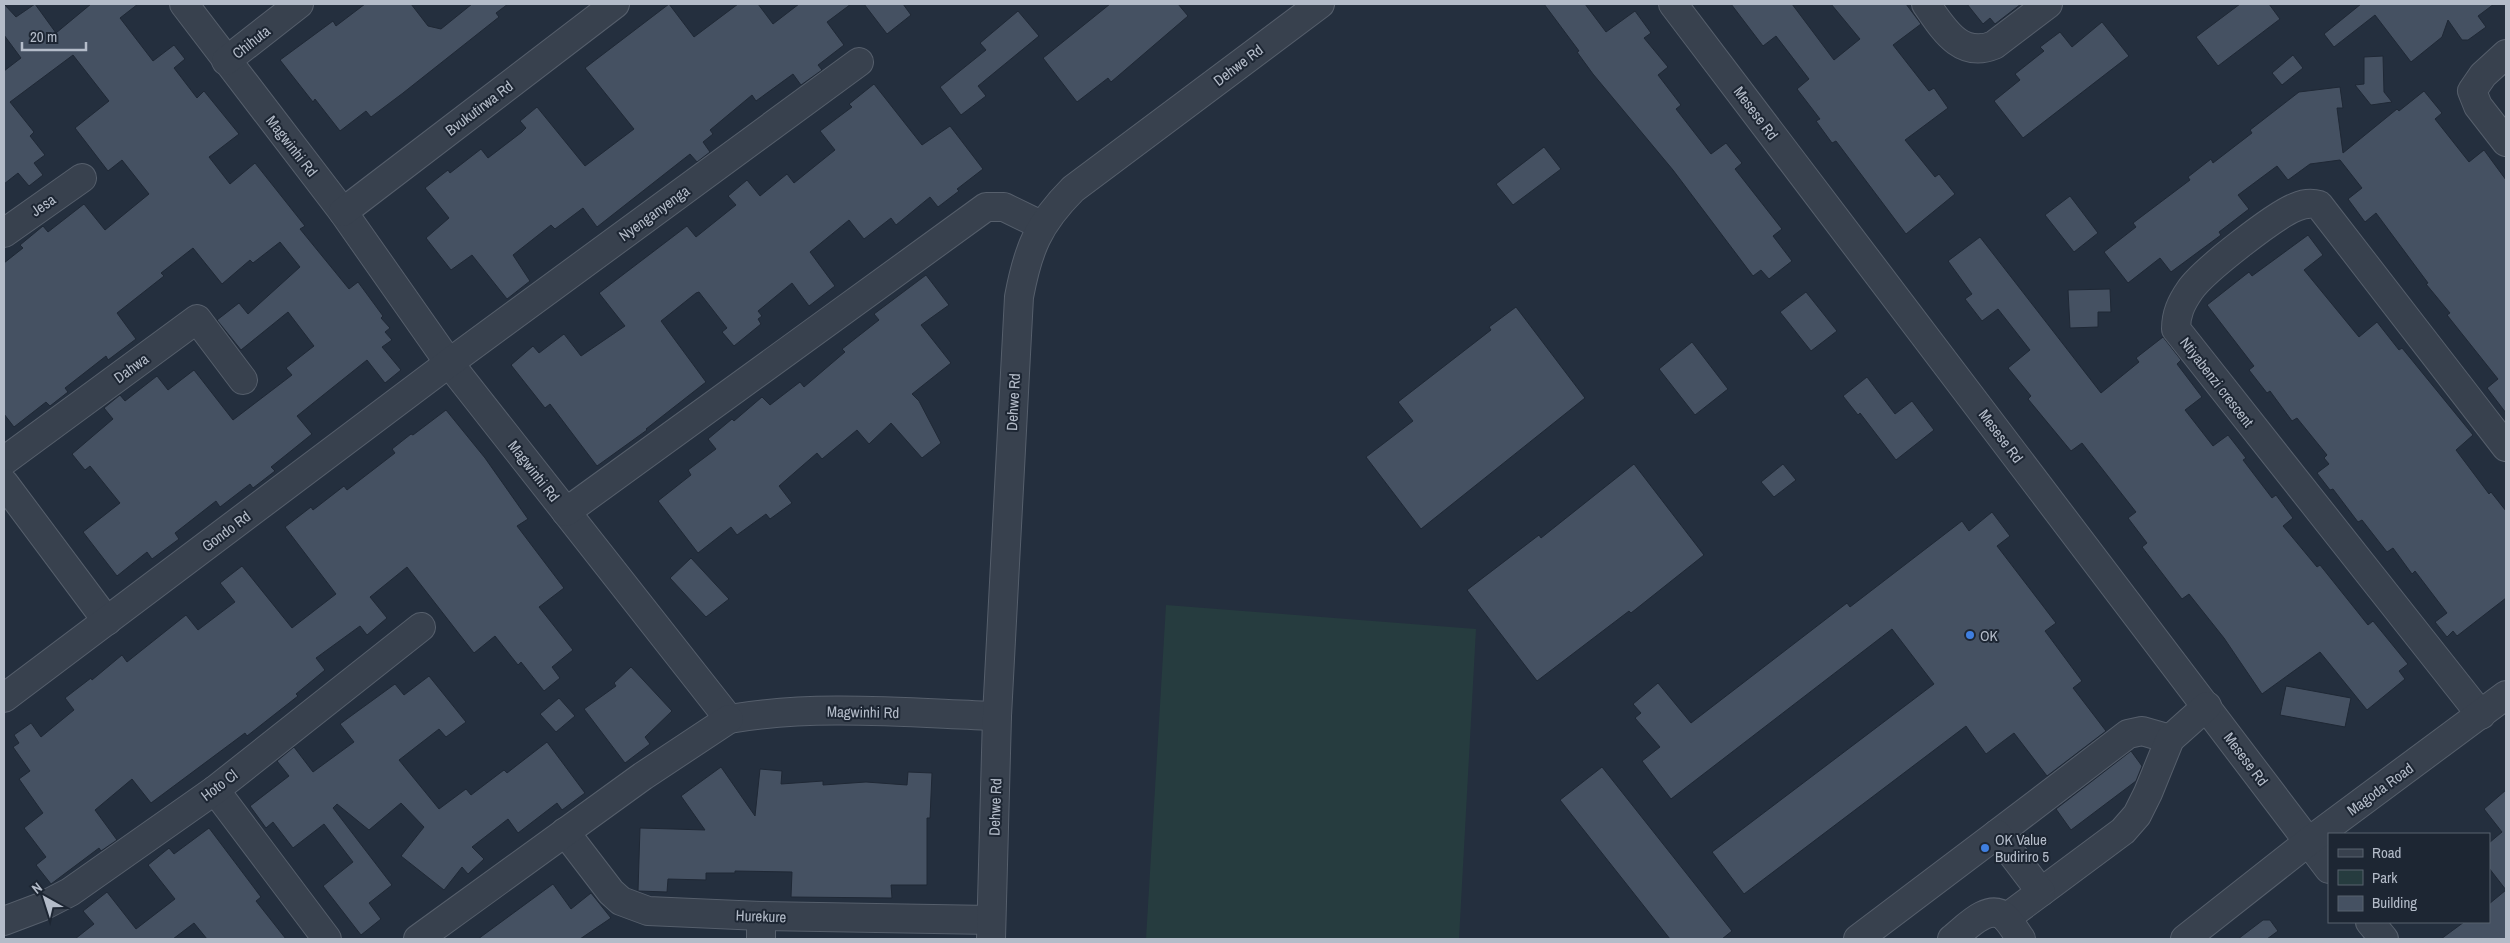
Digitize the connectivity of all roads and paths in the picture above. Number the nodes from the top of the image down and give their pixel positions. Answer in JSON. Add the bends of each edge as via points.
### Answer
{"nodes":[{"id":1,"x":184,"y":4,"type":"edge"},
{"id":2,"x":300,"y":4,"type":"edge"},
{"id":3,"x":615,"y":4,"type":"edge"},
{"id":4,"x":1320,"y":4,"type":"edge"},
{"id":5,"x":1673,"y":4,"type":"edge"},
{"id":6,"x":1926,"y":4,"type":"edge"},
{"id":7,"x":2048,"y":4,"type":"edge"},
{"id":8,"x":2506,"y":54,"type":"edge"},
{"id":9,"x":226,"y":61,"type":"junction"},
{"id":10,"x":860,"y":62,"type":"dead end"},
{"id":11,"x":2506,"y":142,"type":"edge"},
{"id":12,"x":82,"y":178,"type":"dead end"},
{"id":13,"x":343,"y":212,"type":"junction"},
{"id":14,"x":1041,"y":225,"type":"junction"},
{"id":15,"x":4,"y":233,"type":"edge"},
{"id":16,"x":449,"y":363,"type":"junction"},
{"id":17,"x":243,"y":380,"type":"dead end"},
{"id":18,"x":2506,"y":447,"type":"edge"},
{"id":19,"x":4,"y":461,"type":"edge"},
{"id":20,"x":4,"y":483,"type":"edge"},
{"id":21,"x":566,"y":512,"type":"junction"},
{"id":22,"x":107,"y":621,"type":"junction"},
{"id":23,"x":421,"y":627,"type":"dead end"},
{"id":24,"x":2506,"y":695,"type":"edge"},
{"id":25,"x":4,"y":698,"type":"edge"},
{"id":26,"x":2207,"y":706,"type":"junction"},
{"id":27,"x":2481,"y":715,"type":"junction"},
{"id":28,"x":997,"y":716,"type":"junction"},
{"id":29,"x":729,"y":719,"type":"junction"},
{"id":30,"x":2170,"y":739,"type":"junction"},
{"id":31,"x":215,"y":790,"type":"junction"},
{"id":32,"x":565,"y":832,"type":"junction"},
{"id":33,"x":1997,"y":834,"type":"junction"},
{"id":34,"x":2308,"y":842,"type":"junction"},
{"id":35,"x":2328,"y":868,"type":"edge"},
{"id":36,"x":2041,"y":892,"type":"junction"},
{"id":37,"x":4,"y":921,"type":"edge"},
{"id":38,"x":2371,"y":923,"type":"edge"},
{"id":39,"x":4,"y":924,"type":"edge"},
{"id":40,"x":761,"y":928,"type":"edge"},
{"id":41,"x":2014,"y":928,"type":"edge"},
{"id":42,"x":991,"y":929,"type":"edge"},
{"id":43,"x":6,"y":939,"type":"edge"},
{"id":44,"x":327,"y":939,"type":"edge"},
{"id":45,"x":418,"y":939,"type":"edge"},
{"id":46,"x":1858,"y":939,"type":"edge"},
{"id":47,"x":1952,"y":939,"type":"edge"},
{"id":48,"x":2185,"y":939,"type":"edge"},
{"id":49,"x":2384,"y":939,"type":"edge"}],
"edges":[{"from":1,"to":9,"type":"street","name":"Magwinhi Rd"},
{"from":2,"to":9,"type":"street","name":"Chihuta"},
{"from":3,"to":13,"type":"street","name":"Bvukutirwa Rd"},
{"from":4,"to":14,"type":"street","name":"Dehwe Rd","via":[[1073,189]]},
{"from":5,"to":26,"type":"street","name":"Mesese Rd"},
{"from":6,"to":7,"type":"street","via":[[1956,43],[1974,49],[1994,45]]},
{"from":8,"to":11,"type":"street","via":[[2483,75],[2472,91],[2478,106]]},
{"from":9,"to":13,"type":"street","name":"Magwinhi Rd"},
{"from":10,"to":16,"type":"street","name":"Nyenganyenga"},
{"from":12,"to":15,"type":"street","name":"Jesa"},
{"from":13,"to":16,"type":"street","name":"Magwinhi Rd"},
{"from":14,"to":21,"type":"street","via":[[1004,207],[986,207]]},
{"from":14,"to":28,"type":"street","name":"Dehwe Rd","via":[[1026,261],[1019,297]]},
{"from":16,"to":21,"type":"street","name":"Magwinhi Rd"},
{"from":16,"to":22,"type":"street","name":"Gondo Rd"},
{"from":17,"to":19,"type":"street","name":"Dahwa","via":[[197,319]]},
{"from":18,"to":27,"type":"street","name":"Ntiyabenzi crescent","via":[[2319,205],[2298,206],[2278,217],[2206,273],[2191,288],[2176,316],[2176,330]]},
{"from":20,"to":22,"type":"street"},
{"from":21,"to":29,"type":"street","name":"Magwinhi Rd"},
{"from":22,"to":25,"type":"street","name":"Gondo Rd"},
{"from":23,"to":31,"type":"street","name":"Hoto Cl"},
{"from":24,"to":27,"type":"street","name":"Magoda Road"},
{"from":26,"to":30,"type":"street"},
{"from":26,"to":34,"type":"street","name":"Mesese Rd"},
{"from":27,"to":34,"type":"street","name":"Magoda Road"},
{"from":28,"to":29,"type":"street","name":"Magwinhi Rd","via":[[832,710],[767,712]]},
{"from":28,"to":42,"type":"street","name":"Dehwe Rd"},
{"from":29,"to":32,"type":"street"},
{"from":30,"to":33,"type":"street","via":[[2142,732],[2128,734]]},
{"from":30,"to":36,"type":"street","via":[[2137,815],[2122,831]]},
{"from":31,"to":37,"type":"street","name":"Hoto Cl","via":[[70,892]]},
{"from":31,"to":44,"type":"street"},
{"from":32,"to":40,"type":"street","name":"Hurekure","via":[[611,892],[633,907]]},
{"from":32,"to":45,"type":"street"},
{"from":33,"to":36,"type":"street"},
{"from":33,"to":46,"type":"street"},
{"from":34,"to":35,"type":"street","name":"Mesese Rd"},
{"from":34,"to":48,"type":"street","name":"Magoda Road"},
{"from":36,"to":41,"type":"street"},
{"from":38,"to":49,"type":"street"},
{"from":39,"to":43,"type":"street"},
{"from":40,"to":42,"type":"street","name":"Hurekure"},
{"from":41,"to":47,"type":"street","via":[[2000,913],[1991,912]]}]}
